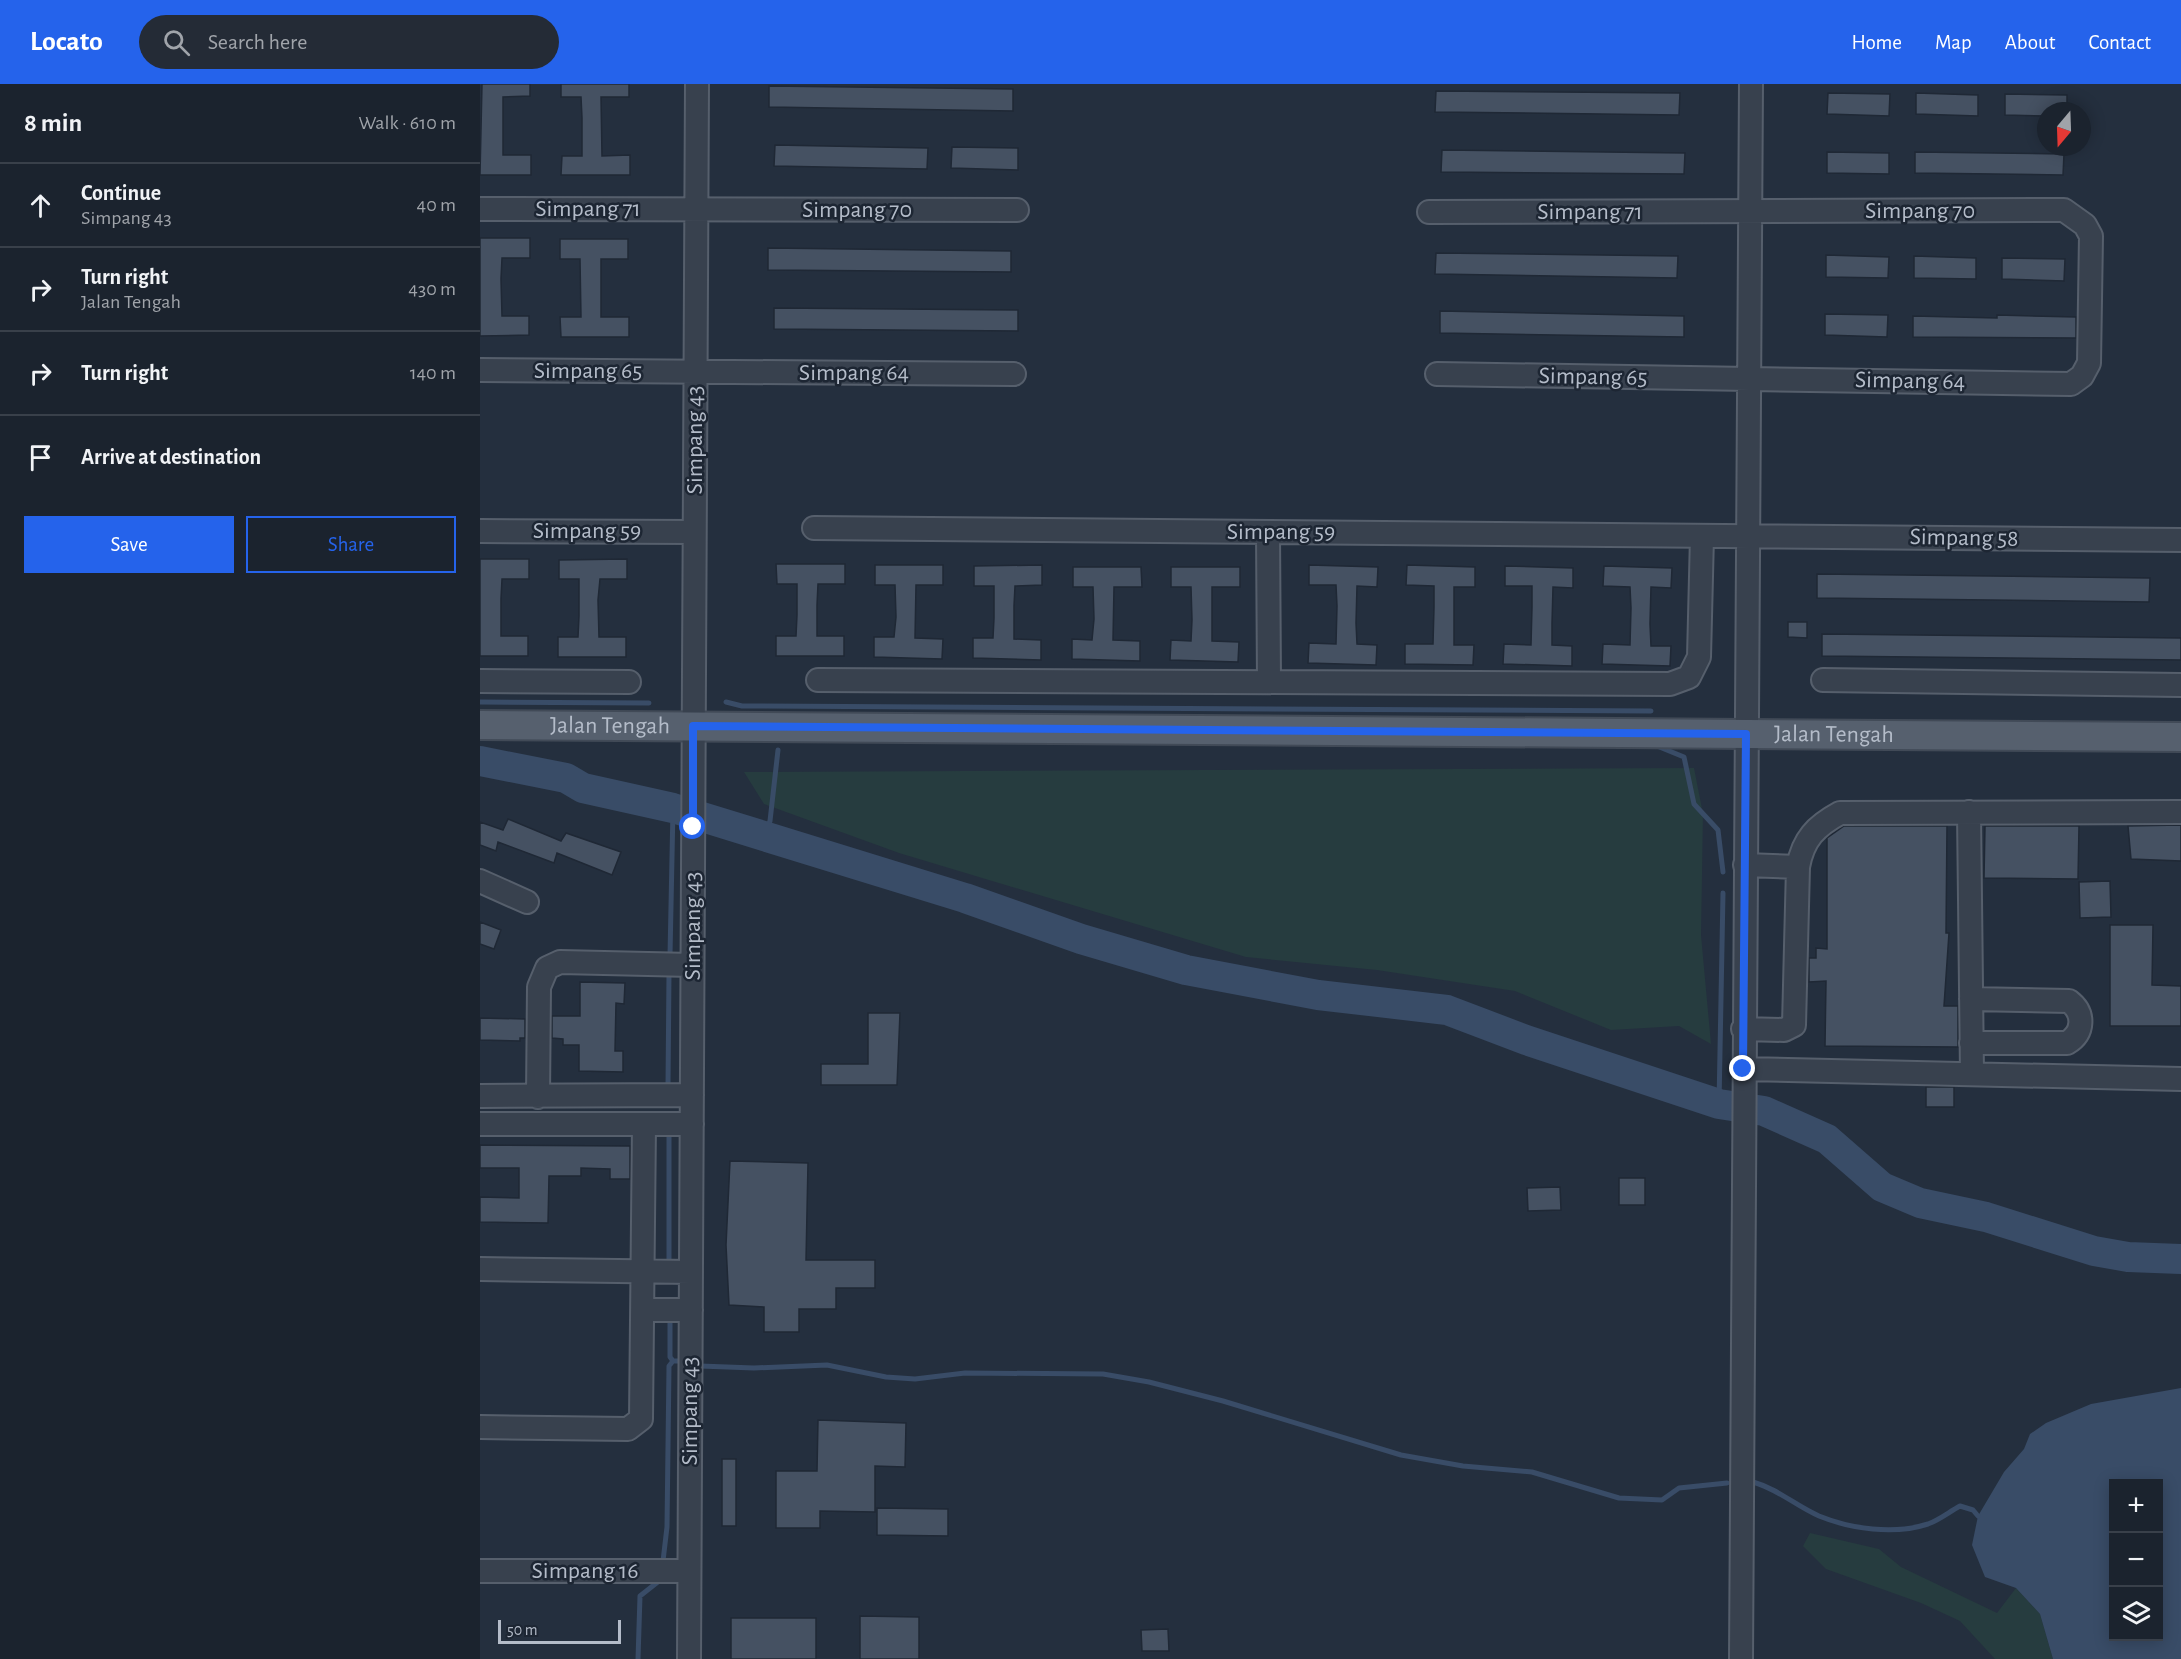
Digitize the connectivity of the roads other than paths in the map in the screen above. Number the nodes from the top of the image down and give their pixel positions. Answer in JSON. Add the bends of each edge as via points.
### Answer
{"nodes":[{"id":1,"x":697,"y":84,"type":"edge"},
{"id":2,"x":1751,"y":84,"type":"edge"},
{"id":3,"x":480,"y":209,"type":"edge"},
{"id":4,"x":696,"y":209,"type":"junction"},
{"id":5,"x":1017,"y":210,"type":"dead end"},
{"id":6,"x":1750,"y":211,"type":"junction"},
{"id":7,"x":1429,"y":212,"type":"dead end"},
{"id":8,"x":480,"y":370,"type":"edge"},
{"id":9,"x":695,"y":372,"type":"junction"},
{"id":10,"x":1014,"y":374,"type":"dead end"},
{"id":11,"x":1437,"y":374,"type":"dead end"},
{"id":12,"x":1749,"y":379,"type":"junction"},
{"id":13,"x":2071,"y":384,"type":"joint"},
{"id":14,"x":814,"y":528,"type":"dead end"},
{"id":15,"x":480,"y":531,"type":"edge"},
{"id":16,"x":694,"y":532,"type":"junction"},
{"id":17,"x":1268,"y":532,"type":"junction"},
{"id":18,"x":1702,"y":536,"type":"junction"},
{"id":19,"x":1748,"y":536,"type":"junction"},
{"id":20,"x":2181,"y":540,"type":"edge"},
{"id":21,"x":818,"y":680,"type":"dead end"},
{"id":22,"x":1823,"y":680,"type":"dead end"},
{"id":23,"x":480,"y":681,"type":"edge"},
{"id":24,"x":629,"y":682,"type":"dead end"},
{"id":25,"x":1269,"y":682,"type":"junction"},
{"id":26,"x":2181,"y":685,"type":"edge"},
{"id":27,"x":480,"y":725,"type":"edge"},
{"id":28,"x":693,"y":726,"type":"junction"},
{"id":29,"x":1746,"y":734,"type":"junction"},
{"id":30,"x":2181,"y":737,"type":"edge"},
{"id":31,"x":1969,"y":812,"type":"junction"},
{"id":32,"x":2181,"y":812,"type":"edge"},
{"id":33,"x":1745,"y":865,"type":"junction"},
{"id":34,"x":1798,"y":867,"type":"junction"},
{"id":35,"x":480,"y":881,"type":"edge"},
{"id":36,"x":527,"y":902,"type":"dead end"},
{"id":37,"x":692,"y":965,"type":"junction"},
{"id":38,"x":1971,"y":999,"type":"junction"},
{"id":39,"x":1743,"y":1029,"type":"junction"},
{"id":40,"x":1971,"y":1043,"type":"junction"},
{"id":41,"x":1972,"y":1074,"type":"junction"},
{"id":42,"x":2181,"y":1079,"type":"edge"},
{"id":43,"x":1743,"y":1080,"type":"junction"},
{"id":44,"x":692,"y":1095,"type":"junction"},
{"id":45,"x":480,"y":1096,"type":"edge"},
{"id":46,"x":538,"y":1097,"type":"junction"},
{"id":47,"x":480,"y":1124,"type":"edge"},
{"id":48,"x":644,"y":1124,"type":"junction"},
{"id":49,"x":692,"y":1124,"type":"junction"},
{"id":50,"x":480,"y":1269,"type":"edge"},
{"id":51,"x":643,"y":1272,"type":"junction"},
{"id":52,"x":691,"y":1272,"type":"junction"},
{"id":53,"x":643,"y":1310,"type":"junction"},
{"id":54,"x":691,"y":1310,"type":"junction"},
{"id":55,"x":480,"y":1427,"type":"edge"},
{"id":56,"x":480,"y":1571,"type":"edge"},
{"id":57,"x":689,"y":1571,"type":"junction"},
{"id":58,"x":689,"y":1659,"type":"edge"},
{"id":59,"x":1741,"y":1659,"type":"edge"}],
"edges":[{"from":1,"to":4,"type":"street","name":"Simpang 43"},
{"from":2,"to":6,"type":"street"},
{"from":3,"to":4,"type":"street","name":"Simpang 71"},
{"from":4,"to":5,"type":"street","name":"Simpang 70"},
{"from":4,"to":9,"type":"street","name":"Simpang 43"},
{"from":6,"to":7,"type":"street","name":"Simpang 71"},
{"from":6,"to":12,"type":"street"},
{"from":6,"to":13,"type":"street","name":"Simpang 70","via":[[2064,210],[2085,225],[2091,236],[2089,363],[2082,376]]},
{"from":8,"to":9,"type":"street","name":"Simpang 65"},
{"from":9,"to":10,"type":"street","name":"Simpang 64"},
{"from":9,"to":16,"type":"street","name":"Simpang 43"},
{"from":11,"to":12,"type":"street","name":"Simpang 65"},
{"from":12,"to":13,"type":"street","name":"Simpang 64"},
{"from":12,"to":19,"type":"street"},
{"from":14,"to":17,"type":"street","name":"Simpang 59"},
{"from":15,"to":16,"type":"street","name":"Simpang 59"},
{"from":16,"to":28,"type":"street","name":"Simpang 43"},
{"from":17,"to":18,"type":"street","name":"Simpang 59"},
{"from":17,"to":25,"type":"street"},
{"from":18,"to":19,"type":"street","name":"Simpang 59"},
{"from":18,"to":25,"type":"street","via":[[1699,657],[1689,677],[1670,684]]},
{"from":19,"to":20,"type":"street","name":"Simpang 58"},
{"from":19,"to":29,"type":"street"},
{"from":21,"to":25,"type":"street"},
{"from":22,"to":26,"type":"street"},
{"from":23,"to":24,"type":"street"},
{"from":27,"to":28,"type":"main road","name":"Jalan Tengah"},
{"from":28,"to":29,"type":"main road","name":"Jalan Tengah"},
{"from":28,"to":37,"type":"street","name":"Simpang 43"},
{"from":29,"to":30,"type":"main road","name":"Jalan Tengah"},
{"from":29,"to":33,"type":"street"},
{"from":31,"to":32,"type":"street"},
{"from":31,"to":34,"type":"street","via":[[1840,813],[1808,837]]},
{"from":31,"to":38,"type":"street"},
{"from":33,"to":34,"type":"street"},
{"from":33,"to":39,"type":"street"},
{"from":34,"to":39,"type":"street","via":[[1796,1021],[1788,1030]]},
{"from":35,"to":36,"type":"street"},
{"from":37,"to":44,"type":"street","name":"Simpang 43"},
{"from":37,"to":46,"type":"street","via":[[560,962],[547,968],[539,987]]},
{"from":38,"to":40,"type":"street"},
{"from":38,"to":40,"type":"street","via":[[2069,1001],[2081,1018],[2077,1034],[2067,1043]]},
{"from":39,"to":43,"type":"street"},
{"from":40,"to":41,"type":"street"},
{"from":41,"to":42,"type":"street"},
{"from":41,"to":43,"type":"street"},
{"from":43,"to":59,"type":"street"},
{"from":44,"to":46,"type":"street"},
{"from":44,"to":49,"type":"street","name":"Simpang 43"},
{"from":45,"to":46,"type":"street"},
{"from":47,"to":48,"type":"street"},
{"from":48,"to":49,"type":"street"},
{"from":48,"to":51,"type":"street"},
{"from":49,"to":52,"type":"street","name":"Simpang 43"},
{"from":50,"to":51,"type":"street"},
{"from":51,"to":52,"type":"street"},
{"from":51,"to":53,"type":"street"},
{"from":52,"to":54,"type":"street","name":"Simpang 43"},
{"from":53,"to":54,"type":"street"},
{"from":53,"to":55,"type":"street","via":[[642,1414],[633,1427]]},
{"from":54,"to":57,"type":"street","name":"Simpang 43"},
{"from":56,"to":57,"type":"street","name":"Simpang 16"},
{"from":57,"to":58,"type":"street","name":"Simpang 43"}]}
